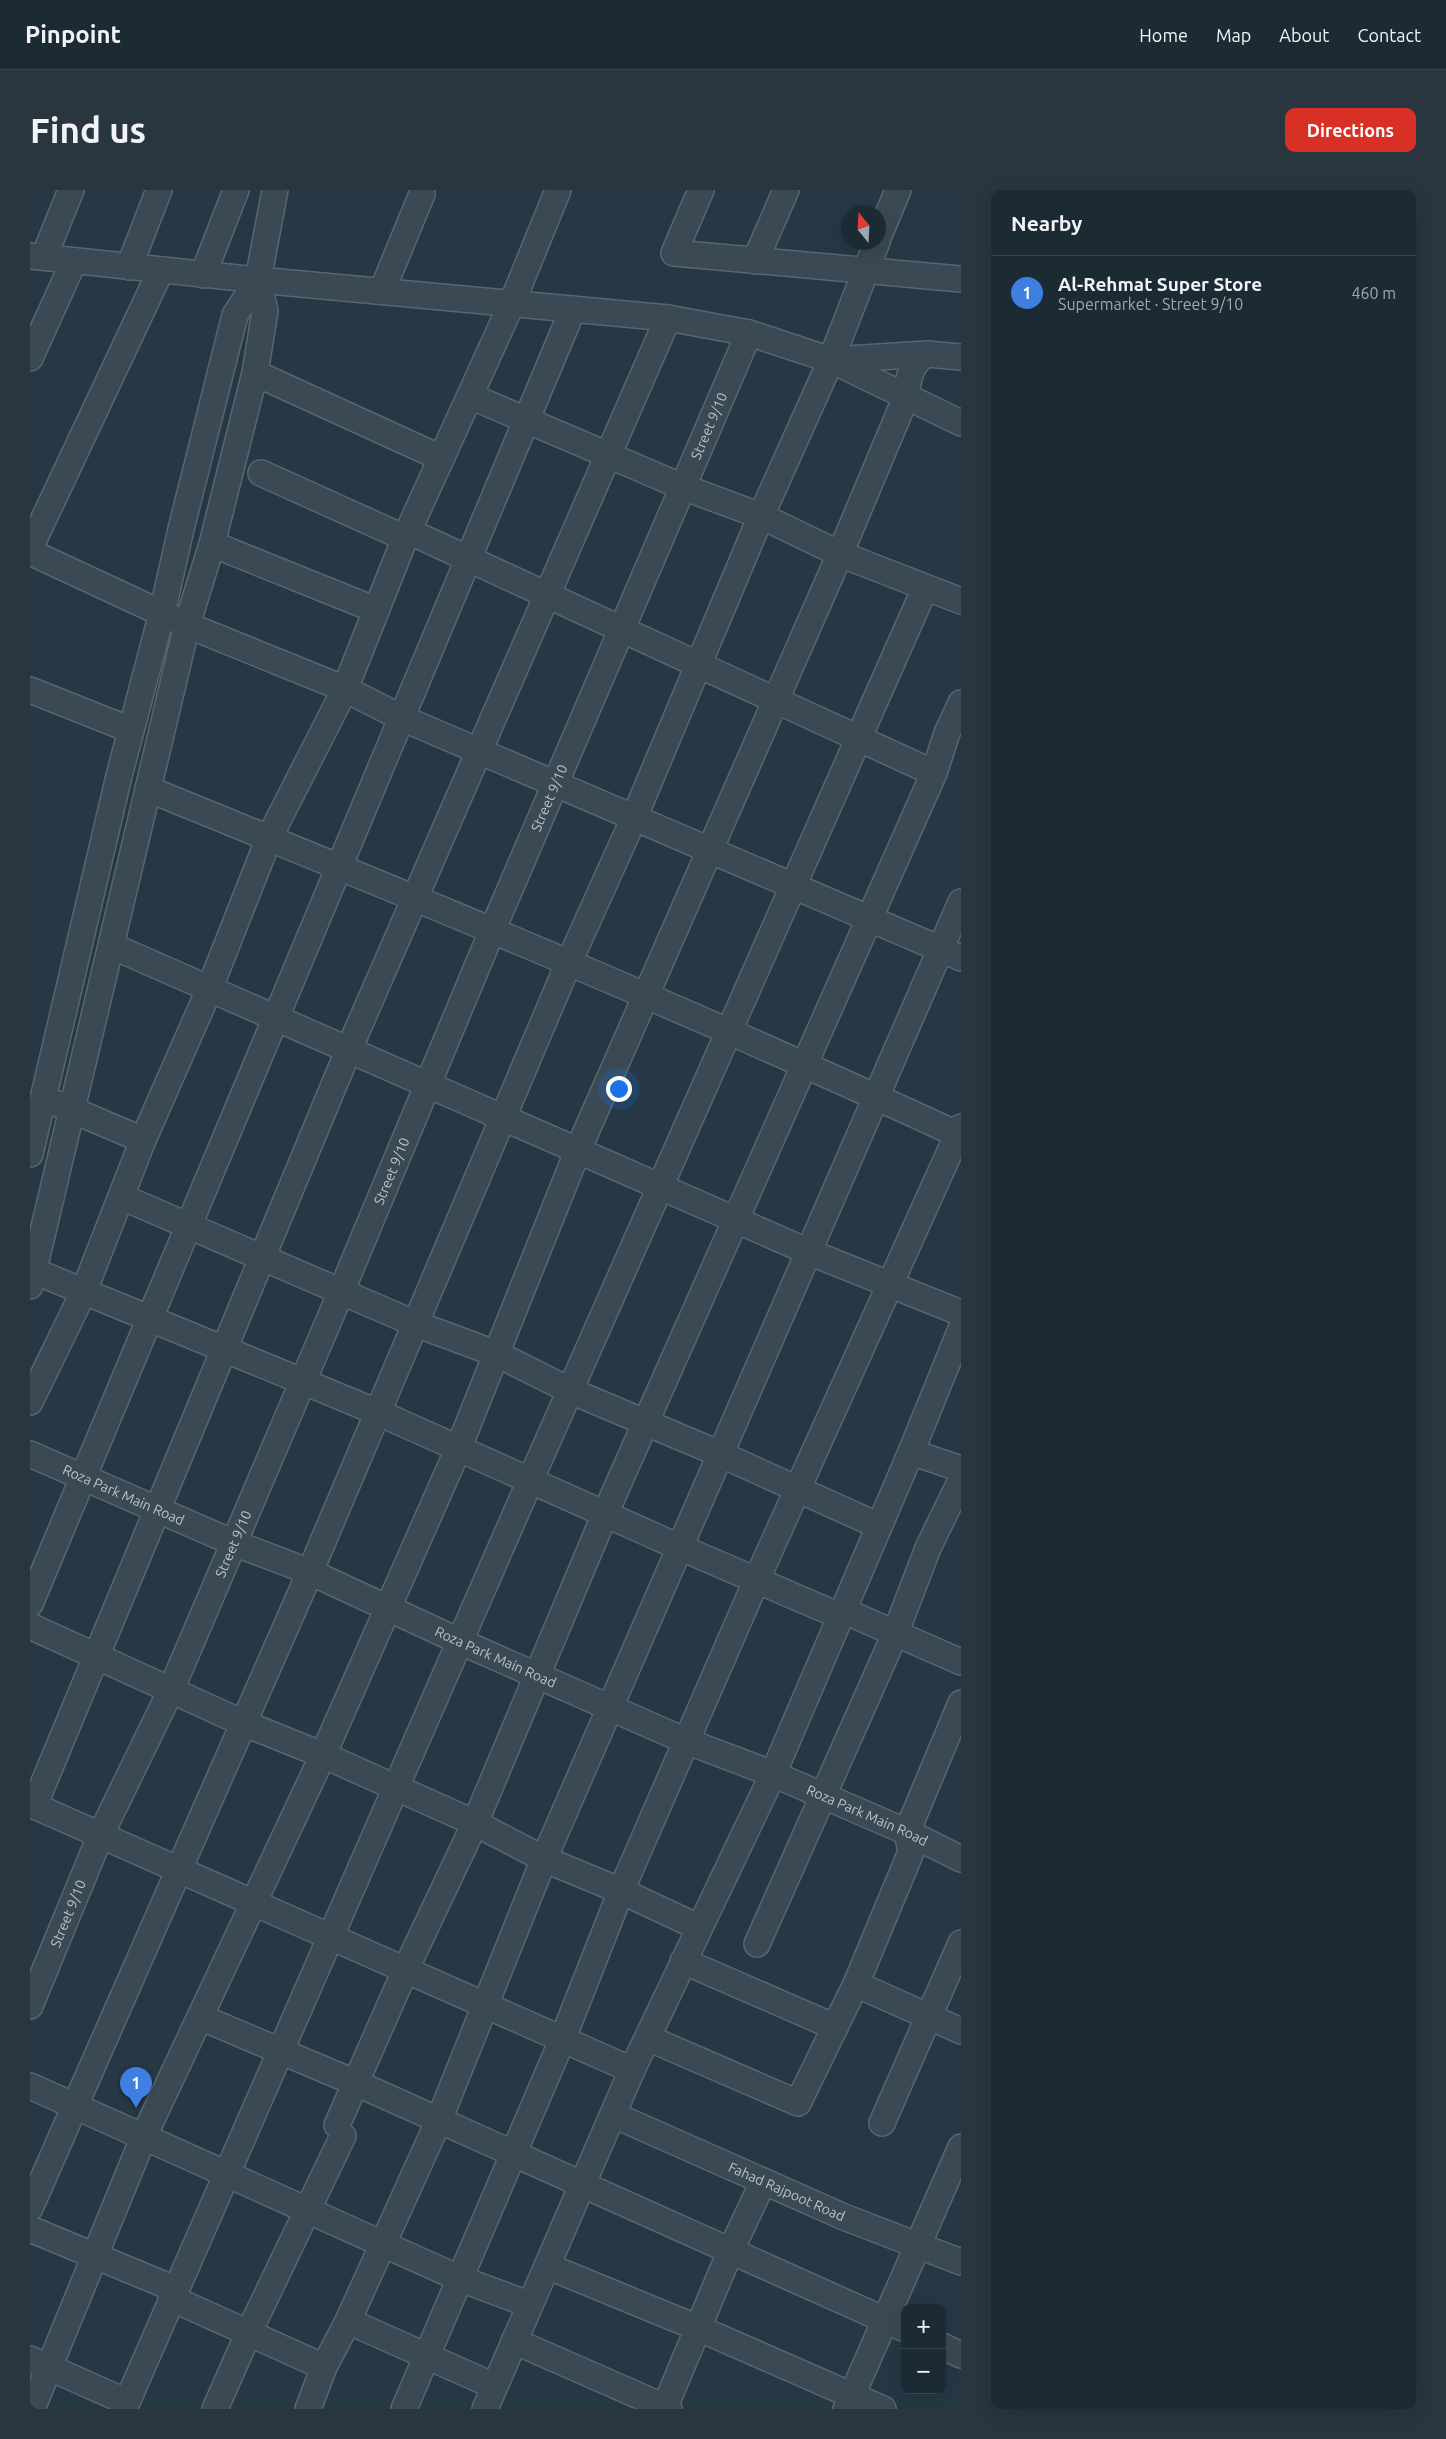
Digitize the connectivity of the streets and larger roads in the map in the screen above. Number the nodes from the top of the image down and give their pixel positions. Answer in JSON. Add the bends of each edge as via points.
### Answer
{"nodes":[{"id":1,"x":71,"y":190,"type":"edge"},
{"id":2,"x":159,"y":190,"type":"edge"},
{"id":3,"x":236,"y":190,"type":"edge"},
{"id":4,"x":275,"y":190,"type":"edge"},
{"id":5,"x":558,"y":190,"type":"edge"},
{"id":6,"x":701,"y":190,"type":"edge"},
{"id":7,"x":786,"y":190,"type":"edge"},
{"id":8,"x":898,"y":190,"type":"edge"},
{"id":9,"x":422,"y":194,"type":"dead end"},
{"id":10,"x":886,"y":219,"type":"edge"},
{"id":11,"x":874,"y":250,"type":"edge"},
{"id":12,"x":37,"y":257,"type":"edge"},
{"id":13,"x":74,"y":260,"type":"junction"},
{"id":14,"x":755,"y":261,"type":"junction"},
{"id":15,"x":129,"y":267,"type":"junction"},
{"id":16,"x":162,"y":270,"type":"junction"},
{"id":17,"x":866,"y":270,"type":"junction"},
{"id":18,"x":203,"y":275,"type":"junction"},
{"id":19,"x":961,"y":279,"type":"edge"},
{"id":20,"x":258,"y":280,"type":"junction"},
{"id":21,"x":382,"y":291,"type":"junction"},
{"id":22,"x":512,"y":303,"type":"junction"},
{"id":23,"x":573,"y":309,"type":"junction"},
{"id":24,"x":668,"y":318,"type":"junction"},
{"id":25,"x":749,"y":333,"type":"junction"},
{"id":26,"x":927,"y":354,"type":"junction"},
{"id":27,"x":961,"y":357,"type":"edge"},
{"id":28,"x":30,"y":358,"type":"edge"},
{"id":29,"x":831,"y":360,"type":"junction"},
{"id":30,"x":255,"y":373,"type":"junction"},
{"id":31,"x":470,"y":396,"type":"junction"},
{"id":32,"x":906,"y":397,"type":"junction"},
{"id":33,"x":526,"y":420,"type":"junction"},
{"id":34,"x":961,"y":423,"type":"edge"},
{"id":35,"x":608,"y":455,"type":"junction"},
{"id":36,"x":441,"y":458,"type":"junction"},
{"id":37,"x":261,"y":473,"type":"dead end"},
{"id":38,"x":684,"y":487,"type":"junction"},
{"id":39,"x":761,"y":516,"type":"junction"},
{"id":40,"x":406,"y":534,"type":"junction"},
{"id":41,"x":212,"y":544,"type":"junction"},
{"id":42,"x":30,"y":550,"type":"edge"},
{"id":43,"x":840,"y":554,"type":"junction"},
{"id":44,"x":468,"y":558,"type":"junction"},
{"id":45,"x":926,"y":588,"type":"junction"},
{"id":46,"x":547,"y":595,"type":"junction"},
{"id":47,"x":961,"y":601,"type":"edge"},
{"id":48,"x":376,"y":610,"type":"junction"},
{"id":49,"x":162,"y":613,"type":"junction"},
{"id":50,"x":187,"y":625,"type":"junction"},
{"id":51,"x":623,"y":630,"type":"junction"},
{"id":52,"x":700,"y":665,"type":"junction"},
{"id":53,"x":345,"y":689,"type":"junction"},
{"id":54,"x":30,"y":690,"type":"edge"},
{"id":55,"x":776,"y":700,"type":"junction"},
{"id":56,"x":961,"y":703,"type":"edge"},
{"id":57,"x":402,"y":718,"type":"junction"},
{"id":58,"x":131,"y":730,"type":"junction"},
{"id":59,"x":954,"y":736,"type":"edge"},
{"id":60,"x":859,"y":738,"type":"junction"},
{"id":61,"x":479,"y":751,"type":"junction"},
{"id":62,"x":934,"y":773,"type":"junction"},
{"id":63,"x":557,"y":785,"type":"junction"},
{"id":64,"x":148,"y":789,"type":"junction"},
{"id":65,"x":634,"y":818,"type":"junction"},
{"id":66,"x":269,"y":838,"type":"junction"},
{"id":67,"x":710,"y":850,"type":"junction"},
{"id":68,"x":339,"y":866,"type":"junction"},
{"id":69,"x":794,"y":887,"type":"junction"},
{"id":70,"x":415,"y":897,"type":"junction"},
{"id":71,"x":961,"y":902,"type":"edge"},
{"id":72,"x":870,"y":919,"type":"junction"},
{"id":73,"x":492,"y":931,"type":"junction"},
{"id":74,"x":112,"y":946,"type":"junction"},
{"id":75,"x":951,"y":954,"type":"edge"},
{"id":76,"x":569,"y":962,"type":"junction"},
{"id":77,"x":208,"y":990,"type":"junction"},
{"id":78,"x":646,"y":994,"type":"junction"},
{"id":79,"x":277,"y":1018,"type":"junction"},
{"id":80,"x":730,"y":1032,"type":"junction"},
{"id":81,"x":349,"y":1049,"type":"junction"},
{"id":82,"x":805,"y":1065,"type":"junction"},
{"id":83,"x":429,"y":1084,"type":"junction"},
{"id":84,"x":36,"y":1095,"type":"edge"},
{"id":85,"x":876,"y":1097,"type":"junction"},
{"id":86,"x":72,"y":1110,"type":"junction"},
{"id":87,"x":505,"y":1117,"type":"junction"},
{"id":88,"x":960,"y":1133,"type":"edge"},
{"id":89,"x":143,"y":1140,"type":"junction"},
{"id":90,"x":578,"y":1150,"type":"junction"},
{"id":91,"x":30,"y":1154,"type":"edge"},
{"id":92,"x":662,"y":1187,"type":"junction"},
{"id":93,"x":122,"y":1197,"type":"junction"},
{"id":94,"x":737,"y":1220,"type":"junction"},
{"id":95,"x":188,"y":1227,"type":"junction"},
{"id":96,"x":809,"y":1252,"type":"junction"},
{"id":97,"x":262,"y":1259,"type":"junction"},
{"id":98,"x":32,"y":1279,"type":"edge"},
{"id":99,"x":890,"y":1284,"type":"junction"},
{"id":100,"x":84,"y":1291,"type":"junction"},
{"id":101,"x":342,"y":1292,"type":"junction"},
{"id":102,"x":961,"y":1313,"type":"edge"},
{"id":103,"x":150,"y":1319,"type":"junction"},
{"id":104,"x":416,"y":1324,"type":"junction"},
{"id":105,"x":961,"y":1329,"type":"edge"},
{"id":106,"x":224,"y":1349,"type":"junction"},
{"id":107,"x":497,"y":1354,"type":"junction"},
{"id":108,"x":302,"y":1382,"type":"junction"},
{"id":109,"x":572,"y":1391,"type":"junction"},
{"id":110,"x":30,"y":1402,"type":"edge"},
{"id":111,"x":377,"y":1412,"type":"junction"},
{"id":112,"x":647,"y":1423,"type":"junction"},
{"id":113,"x":459,"y":1447,"type":"junction"},
{"id":114,"x":911,"y":1452,"type":"junction"},
{"id":115,"x":30,"y":1454,"type":"edge"},
{"id":116,"x":720,"y":1454,"type":"junction"},
{"id":117,"x":961,"y":1469,"type":"edge"},
{"id":118,"x":83,"y":1477,"type":"junction"},
{"id":119,"x":961,"y":1480,"type":"edge"},
{"id":120,"x":530,"y":1481,"type":"junction"},
{"id":121,"x":798,"y":1490,"type":"junction"},
{"id":122,"x":158,"y":1509,"type":"junction"},
{"id":123,"x":605,"y":1514,"type":"junction"},
{"id":124,"x":879,"y":1526,"type":"junction"},
{"id":125,"x":234,"y":1543,"type":"junction"},
{"id":126,"x":679,"y":1547,"type":"junction"},
{"id":127,"x":310,"y":1572,"type":"junction"},
{"id":128,"x":757,"y":1579,"type":"junction"},
{"id":129,"x":30,"y":1604,"type":"edge"},
{"id":130,"x":388,"y":1606,"type":"junction"},
{"id":131,"x":841,"y":1613,"type":"junction"},
{"id":132,"x":30,"y":1626,"type":"edge"},
{"id":133,"x":894,"y":1634,"type":"junction"},
{"id":134,"x":461,"y":1642,"type":"junction"},
{"id":135,"x":97,"y":1656,"type":"junction"},
{"id":136,"x":961,"y":1662,"type":"edge"},
{"id":137,"x":536,"y":1675,"type":"junction"},
{"id":138,"x":171,"y":1690,"type":"junction"},
{"id":139,"x":961,"y":1703,"type":"edge"},
{"id":140,"x":610,"y":1707,"type":"junction"},
{"id":141,"x":243,"y":1723,"type":"junction"},
{"id":142,"x":686,"y":1741,"type":"junction"},
{"id":143,"x":323,"y":1755,"type":"junction"},
{"id":144,"x":773,"y":1774,"type":"junction"},
{"id":145,"x":396,"y":1789,"type":"junction"},
{"id":146,"x":823,"y":1797,"type":"junction"},
{"id":147,"x":32,"y":1805,"type":"edge"},
{"id":148,"x":475,"y":1824,"type":"junction"},
{"id":149,"x":907,"y":1832,"type":"junction"},
{"id":150,"x":101,"y":1834,"type":"junction"},
{"id":151,"x":544,"y":1859,"type":"junction"},
{"id":152,"x":961,"y":1859,"type":"edge"},
{"id":153,"x":179,"y":1870,"type":"junction"},
{"id":154,"x":621,"y":1891,"type":"junction"},
{"id":155,"x":254,"y":1902,"type":"junction"},
{"id":156,"x":698,"y":1927,"type":"junction"},
{"id":157,"x":330,"y":1938,"type":"junction"},
{"id":158,"x":961,"y":1942,"type":"edge"},
{"id":159,"x":757,"y":1944,"type":"dead end"},
{"id":160,"x":683,"y":1961,"type":"junction"},
{"id":161,"x":405,"y":1971,"type":"junction"},
{"id":162,"x":856,"y":1984,"type":"junction"},
{"id":163,"x":486,"y":2005,"type":"junction"},
{"id":164,"x":30,"y":2006,"type":"edge"},
{"id":165,"x":200,"y":2016,"type":"junction"},
{"id":166,"x":929,"y":2017,"type":"junction"},
{"id":167,"x":835,"y":2027,"type":"junction"},
{"id":168,"x":961,"y":2031,"type":"edge"},
{"id":169,"x":563,"y":2038,"type":"junction"},
{"id":170,"x":648,"y":2038,"type":"junction"},
{"id":171,"x":281,"y":2051,"type":"junction"},
{"id":172,"x":632,"y":2070,"type":"junction"},
{"id":173,"x":356,"y":2083,"type":"junction"},
{"id":174,"x":30,"y":2086,"type":"edge"},
{"id":175,"x":74,"y":2105,"type":"junction"},
{"id":176,"x":614,"y":2116,"type":"junction"},
{"id":177,"x":438,"y":2120,"type":"junction"},
{"id":178,"x":882,"y":2123,"type":"dead end"},
{"id":179,"x":144,"y":2136,"type":"junction"},
{"id":180,"x":961,"y":2147,"type":"edge"},
{"id":181,"x":514,"y":2154,"type":"junction"},
{"id":182,"x":228,"y":2173,"type":"junction"},
{"id":183,"x":763,"y":2182,"type":"junction"},
{"id":184,"x":583,"y":2186,"type":"junction"},
{"id":185,"x":30,"y":2208,"type":"edge"},
{"id":186,"x":310,"y":2210,"type":"junction"},
{"id":187,"x":30,"y":2229,"type":"edge"},
{"id":188,"x":384,"y":2244,"type":"junction"},
{"id":189,"x":919,"y":2245,"type":"junction"},
{"id":190,"x":730,"y":2252,"type":"junction"},
{"id":191,"x":95,"y":2256,"type":"junction"},
{"id":192,"x":961,"y":2262,"type":"edge"},
{"id":193,"x":547,"y":2266,"type":"junction"},
{"id":194,"x":461,"y":2278,"type":"junction"},
{"id":195,"x":173,"y":2294,"type":"junction"},
{"id":196,"x":528,"y":2304,"type":"junction"},
{"id":197,"x":348,"y":2321,"type":"junction"},
{"id":198,"x":895,"y":2325,"type":"edge"},
{"id":199,"x":698,"y":2328,"type":"junction"},
{"id":200,"x":249,"y":2334,"type":"junction"},
{"id":201,"x":514,"y":2341,"type":"junction"},
{"id":202,"x":946,"y":2348,"type":"edge"},
{"id":203,"x":427,"y":2355,"type":"junction"},
{"id":204,"x":961,"y":2355,"type":"edge"},
{"id":205,"x":40,"y":2363,"type":"edge"},
{"id":206,"x":324,"y":2367,"type":"junction"},
{"id":207,"x":494,"y":2386,"type":"junction"},
{"id":208,"x":849,"y":2402,"type":"edge"},
{"id":209,"x":125,"y":2406,"type":"edge"},
{"id":210,"x":666,"y":2408,"type":"edge"},
{"id":211,"x":32,"y":2409,"type":"edge"},
{"id":212,"x":215,"y":2409,"type":"edge"},
{"id":213,"x":308,"y":2409,"type":"edge"},
{"id":214,"x":404,"y":2409,"type":"edge"},
{"id":215,"x":485,"y":2409,"type":"edge"},
{"id":216,"x":883,"y":2409,"type":"edge"}],
"edges":[{"from":1,"to":12,"type":"street"},
{"from":2,"to":15,"type":"street"},
{"from":3,"to":18,"type":"street"},
{"from":4,"to":20,"type":"street"},
{"from":5,"to":22,"type":"street"},
{"from":6,"to":14,"type":"street","via":[[674,253]]},
{"from":7,"to":14,"type":"street"},
{"from":8,"to":10,"type":"street"},
{"from":9,"to":21,"type":"street"},
{"from":11,"to":17,"type":"street"},
{"from":12,"to":13,"type":"street"},
{"from":13,"to":15,"type":"street"},
{"from":13,"to":28,"type":"street"},
{"from":14,"to":17,"type":"street"},
{"from":15,"to":16,"type":"street"},
{"from":16,"to":18,"type":"street"},
{"from":16,"to":42,"type":"street"},
{"from":17,"to":19,"type":"street"},
{"from":17,"to":29,"type":"street"},
{"from":18,"to":20,"type":"street"},
{"from":20,"to":21,"type":"street"},
{"from":20,"to":30,"type":"street","via":[[264,311]]},
{"from":20,"to":49,"type":"street","via":[[235,314]]},
{"from":21,"to":22,"type":"street"},
{"from":22,"to":23,"type":"street"},
{"from":22,"to":31,"type":"street"},
{"from":23,"to":24,"type":"street"},
{"from":23,"to":33,"type":"street"},
{"from":24,"to":25,"type":"street"},
{"from":24,"to":35,"type":"street"},
{"from":25,"to":29,"type":"street"},
{"from":25,"to":38,"type":"street","name":"Street 9/10"},
{"from":26,"to":27,"type":"street"},
{"from":26,"to":29,"type":"street"},
{"from":26,"to":32,"type":"street","via":[[912,368]]},
{"from":29,"to":32,"type":"street"},
{"from":29,"to":39,"type":"street"},
{"from":30,"to":36,"type":"street"},
{"from":30,"to":41,"type":"street"},
{"from":31,"to":33,"type":"street"},
{"from":31,"to":36,"type":"street"},
{"from":32,"to":34,"type":"street"},
{"from":32,"to":43,"type":"street"},
{"from":33,"to":35,"type":"street"},
{"from":33,"to":44,"type":"street"},
{"from":35,"to":38,"type":"street"},
{"from":35,"to":46,"type":"street"},
{"from":36,"to":40,"type":"street"},
{"from":37,"to":40,"type":"street"},
{"from":38,"to":39,"type":"street"},
{"from":38,"to":51,"type":"street","name":"Street 9/10"},
{"from":39,"to":43,"type":"street"},
{"from":39,"to":52,"type":"street"},
{"from":40,"to":44,"type":"street"},
{"from":40,"to":48,"type":"street"},
{"from":41,"to":48,"type":"street"},
{"from":41,"to":50,"type":"street"},
{"from":42,"to":49,"type":"street"},
{"from":43,"to":45,"type":"street"},
{"from":43,"to":55,"type":"street"},
{"from":44,"to":46,"type":"street"},
{"from":44,"to":57,"type":"street"},
{"from":45,"to":47,"type":"street"},
{"from":45,"to":60,"type":"street"},
{"from":46,"to":51,"type":"street"},
{"from":46,"to":61,"type":"street"},
{"from":48,"to":53,"type":"street"},
{"from":49,"to":50,"type":"street"},
{"from":49,"to":58,"type":"street"},
{"from":50,"to":53,"type":"street"},
{"from":50,"to":64,"type":"street"},
{"from":51,"to":52,"type":"street"},
{"from":51,"to":63,"type":"street","name":"Street 9/10"},
{"from":52,"to":55,"type":"street"},
{"from":52,"to":65,"type":"street"},
{"from":53,"to":57,"type":"street"},
{"from":53,"to":66,"type":"street"},
{"from":54,"to":58,"type":"street"},
{"from":55,"to":60,"type":"street"},
{"from":55,"to":67,"type":"street"},
{"from":56,"to":59,"type":"street"},
{"from":57,"to":61,"type":"street"},
{"from":57,"to":68,"type":"street"},
{"from":58,"to":84,"type":"street"},
{"from":59,"to":62,"type":"street"},
{"from":60,"to":62,"type":"street"},
{"from":60,"to":69,"type":"street"},
{"from":61,"to":63,"type":"street"},
{"from":61,"to":70,"type":"street"},
{"from":62,"to":72,"type":"street"},
{"from":63,"to":65,"type":"street"},
{"from":63,"to":73,"type":"street","name":"Street 9/10"},
{"from":64,"to":66,"type":"street"},
{"from":64,"to":74,"type":"street"},
{"from":65,"to":67,"type":"street"},
{"from":65,"to":76,"type":"street"},
{"from":66,"to":68,"type":"street"},
{"from":66,"to":77,"type":"street"},
{"from":67,"to":69,"type":"street"},
{"from":67,"to":78,"type":"street"},
{"from":68,"to":70,"type":"street"},
{"from":68,"to":79,"type":"street"},
{"from":69,"to":72,"type":"street"},
{"from":69,"to":80,"type":"street"},
{"from":70,"to":73,"type":"street"},
{"from":70,"to":81,"type":"street"},
{"from":71,"to":75,"type":"street"},
{"from":72,"to":75,"type":"street"},
{"from":72,"to":82,"type":"street"},
{"from":73,"to":76,"type":"street"},
{"from":73,"to":83,"type":"street","name":"Street 9/10"},
{"from":74,"to":77,"type":"street"},
{"from":74,"to":86,"type":"street"},
{"from":75,"to":85,"type":"street"},
{"from":76,"to":78,"type":"street"},
{"from":76,"to":87,"type":"street"},
{"from":77,"to":79,"type":"street"},
{"from":77,"to":89,"type":"street"},
{"from":78,"to":80,"type":"street"},
{"from":78,"to":90,"type":"street"},
{"from":79,"to":81,"type":"street"},
{"from":79,"to":95,"type":"street"},
{"from":80,"to":82,"type":"street"},
{"from":80,"to":92,"type":"street"},
{"from":81,"to":83,"type":"street"},
{"from":81,"to":97,"type":"street"},
{"from":82,"to":85,"type":"street"},
{"from":82,"to":94,"type":"street"},
{"from":83,"to":87,"type":"street"},
{"from":83,"to":101,"type":"street","name":"Street 9/10"},
{"from":84,"to":86,"type":"street"},
{"from":84,"to":91,"type":"street"},
{"from":85,"to":88,"type":"street"},
{"from":85,"to":96,"type":"street"},
{"from":86,"to":89,"type":"street"},
{"from":86,"to":98,"type":"street"},
{"from":87,"to":90,"type":"street"},
{"from":87,"to":104,"type":"street"},
{"from":88,"to":99,"type":"street"},
{"from":89,"to":93,"type":"street"},
{"from":90,"to":92,"type":"street"},
{"from":90,"to":107,"type":"street"},
{"from":92,"to":94,"type":"street"},
{"from":92,"to":109,"type":"street"},
{"from":93,"to":95,"type":"street"},
{"from":93,"to":100,"type":"street"},
{"from":94,"to":96,"type":"street"},
{"from":94,"to":112,"type":"street"},
{"from":95,"to":97,"type":"street"},
{"from":95,"to":103,"type":"street"},
{"from":96,"to":99,"type":"street"},
{"from":96,"to":116,"type":"street"},
{"from":97,"to":101,"type":"street"},
{"from":97,"to":106,"type":"street"},
{"from":98,"to":100,"type":"street"},
{"from":99,"to":102,"type":"street"},
{"from":99,"to":121,"type":"street"},
{"from":100,"to":103,"type":"street"},
{"from":100,"to":110,"type":"street"},
{"from":101,"to":104,"type":"street"},
{"from":101,"to":108,"type":"street","name":"Street 9/10"},
{"from":103,"to":106,"type":"street"},
{"from":103,"to":118,"type":"street"},
{"from":104,"to":107,"type":"street"},
{"from":104,"to":111,"type":"street"},
{"from":105,"to":114,"type":"street"},
{"from":106,"to":108,"type":"street"},
{"from":106,"to":122,"type":"street"},
{"from":107,"to":109,"type":"street"},
{"from":107,"to":113,"type":"street"},
{"from":108,"to":111,"type":"street"},
{"from":108,"to":125,"type":"street","name":"Street 9/10"},
{"from":109,"to":112,"type":"street"},
{"from":109,"to":120,"type":"street"},
{"from":111,"to":113,"type":"street"},
{"from":111,"to":127,"type":"street"},
{"from":112,"to":116,"type":"street"},
{"from":112,"to":123,"type":"street"},
{"from":113,"to":120,"type":"street"},
{"from":113,"to":130,"type":"street"},
{"from":114,"to":117,"type":"street"},
{"from":114,"to":124,"type":"street"},
{"from":115,"to":118,"type":"street","name":"Roza Park Main Road"},
{"from":116,"to":121,"type":"street"},
{"from":116,"to":126,"type":"street"},
{"from":118,"to":122,"type":"street","name":"Roza Park Main Road"},
{"from":118,"to":129,"type":"street"},
{"from":119,"to":133,"type":"street","via":[[928,1548]]},
{"from":120,"to":123,"type":"street"},
{"from":120,"to":134,"type":"street"},
{"from":121,"to":124,"type":"street"},
{"from":121,"to":128,"type":"street"},
{"from":122,"to":125,"type":"street","name":"Roza Park Main Road"},
{"from":122,"to":135,"type":"street"},
{"from":123,"to":126,"type":"street"},
{"from":123,"to":137,"type":"street"},
{"from":124,"to":131,"type":"street"},
{"from":125,"to":127,"type":"street","name":"Roza Park Main Road"},
{"from":125,"to":138,"type":"street","name":"Street 9/10"},
{"from":126,"to":128,"type":"street"},
{"from":126,"to":140,"type":"street"},
{"from":127,"to":130,"type":"street","name":"Roza Park Main Road"},
{"from":127,"to":141,"type":"street"},
{"from":128,"to":131,"type":"street"},
{"from":128,"to":142,"type":"street"},
{"from":130,"to":134,"type":"street","name":"Roza Park Main Road"},
{"from":130,"to":143,"type":"street"},
{"from":131,"to":133,"type":"street"},
{"from":131,"to":144,"type":"street"},
{"from":132,"to":135,"type":"street"},
{"from":133,"to":136,"type":"street"},
{"from":133,"to":146,"type":"street"},
{"from":134,"to":137,"type":"street","name":"Roza Park Main Road"},
{"from":134,"to":145,"type":"street"},
{"from":135,"to":138,"type":"street"},
{"from":135,"to":147,"type":"street"},
{"from":137,"to":140,"type":"street","name":"Roza Park Main Road"},
{"from":137,"to":148,"type":"street"},
{"from":138,"to":141,"type":"street"},
{"from":138,"to":150,"type":"street","name":"Street 9/10"},
{"from":139,"to":149,"type":"street"},
{"from":140,"to":142,"type":"street","name":"Roza Park Main Road"},
{"from":140,"to":151,"type":"street"},
{"from":141,"to":143,"type":"street"},
{"from":141,"to":153,"type":"street"},
{"from":142,"to":144,"type":"street","name":"Roza Park Main Road"},
{"from":142,"to":154,"type":"street"},
{"from":143,"to":145,"type":"street"},
{"from":143,"to":155,"type":"street"},
{"from":144,"to":146,"type":"street","name":"Roza Park Main Road"},
{"from":144,"to":156,"type":"street"},
{"from":145,"to":148,"type":"street"},
{"from":145,"to":157,"type":"street"},
{"from":146,"to":149,"type":"street","name":"Roza Park Main Road"},
{"from":146,"to":159,"type":"street"},
{"from":147,"to":150,"type":"street"},
{"from":148,"to":151,"type":"street"},
{"from":148,"to":161,"type":"street"},
{"from":149,"to":152,"type":"street","name":"Roza Park Main Road"},
{"from":149,"to":162,"type":"street","via":[[910,1852]]},
{"from":150,"to":153,"type":"street"},
{"from":150,"to":164,"type":"street","name":"Street 9/10"},
{"from":151,"to":154,"type":"street"},
{"from":151,"to":163,"type":"street"},
{"from":153,"to":155,"type":"street"},
{"from":153,"to":175,"type":"street"},
{"from":154,"to":156,"type":"street"},
{"from":154,"to":169,"type":"street"},
{"from":155,"to":157,"type":"street"},
{"from":155,"to":165,"type":"street"},
{"from":156,"to":160,"type":"street"},
{"from":157,"to":161,"type":"street"},
{"from":157,"to":171,"type":"street"},
{"from":158,"to":166,"type":"street"},
{"from":160,"to":167,"type":"street"},
{"from":160,"to":170,"type":"street"},
{"from":161,"to":163,"type":"street"},
{"from":161,"to":173,"type":"street"},
{"from":162,"to":166,"type":"street"},
{"from":162,"to":167,"type":"street"},
{"from":163,"to":169,"type":"street"},
{"from":163,"to":177,"type":"street"},
{"from":165,"to":171,"type":"street"},
{"from":165,"to":179,"type":"street"},
{"from":166,"to":168,"type":"street"},
{"from":166,"to":178,"type":"street"},
{"from":167,"to":170,"type":"street","via":[[798,2104]]},
{"from":169,"to":172,"type":"street"},
{"from":169,"to":181,"type":"street"},
{"from":170,"to":172,"type":"street"},
{"from":171,"to":173,"type":"street"},
{"from":171,"to":182,"type":"street"},
{"from":172,"to":176,"type":"street"},
{"from":173,"to":177,"type":"street"},
{"from":173,"to":186,"type":"street"},
{"from":174,"to":175,"type":"street"},
{"from":175,"to":179,"type":"street"},
{"from":175,"to":185,"type":"street"},
{"from":176,"to":183,"type":"street","name":"Fahad Rajpoot Road"},
{"from":176,"to":184,"type":"street"},
{"from":177,"to":181,"type":"street"},
{"from":177,"to":188,"type":"street"},
{"from":179,"to":182,"type":"street"},
{"from":179,"to":191,"type":"street"},
{"from":180,"to":189,"type":"street"},
{"from":181,"to":184,"type":"street"},
{"from":181,"to":194,"type":"street"},
{"from":182,"to":186,"type":"street"},
{"from":182,"to":195,"type":"street"},
{"from":183,"to":189,"type":"street","name":"Fahad Rajpoot Road"},
{"from":183,"to":190,"type":"street"},
{"from":184,"to":190,"type":"street"},
{"from":184,"to":193,"type":"street"},
{"from":186,"to":188,"type":"street"},
{"from":186,"to":200,"type":"street"},
{"from":187,"to":191,"type":"street"},
{"from":188,"to":194,"type":"street"},
{"from":188,"to":197,"type":"street"},
{"from":189,"to":192,"type":"street","name":"Fahad Rajpoot Road"},
{"from":189,"to":198,"type":"street"},
{"from":190,"to":198,"type":"street"},
{"from":190,"to":199,"type":"street"},
{"from":191,"to":195,"type":"street"},
{"from":191,"to":205,"type":"street"},
{"from":193,"to":196,"type":"street"},
{"from":193,"to":199,"type":"street"},
{"from":194,"to":196,"type":"street"},
{"from":194,"to":203,"type":"street"},
{"from":195,"to":200,"type":"street"},
{"from":195,"to":209,"type":"street"},
{"from":196,"to":201,"type":"street"},
{"from":197,"to":203,"type":"street"},
{"from":197,"to":206,"type":"street"},
{"from":198,"to":208,"type":"street"},
{"from":199,"to":208,"type":"street"},
{"from":199,"to":210,"type":"street"},
{"from":200,"to":206,"type":"street"},
{"from":200,"to":212,"type":"street"},
{"from":201,"to":207,"type":"street"},
{"from":201,"to":210,"type":"street"},
{"from":202,"to":204,"type":"street"},
{"from":203,"to":207,"type":"street"},
{"from":203,"to":214,"type":"street"},
{"from":205,"to":209,"type":"street"},
{"from":205,"to":211,"type":"street"},
{"from":206,"to":213,"type":"street"},
{"from":207,"to":215,"type":"street"},
{"from":208,"to":216,"type":"street"}]}
